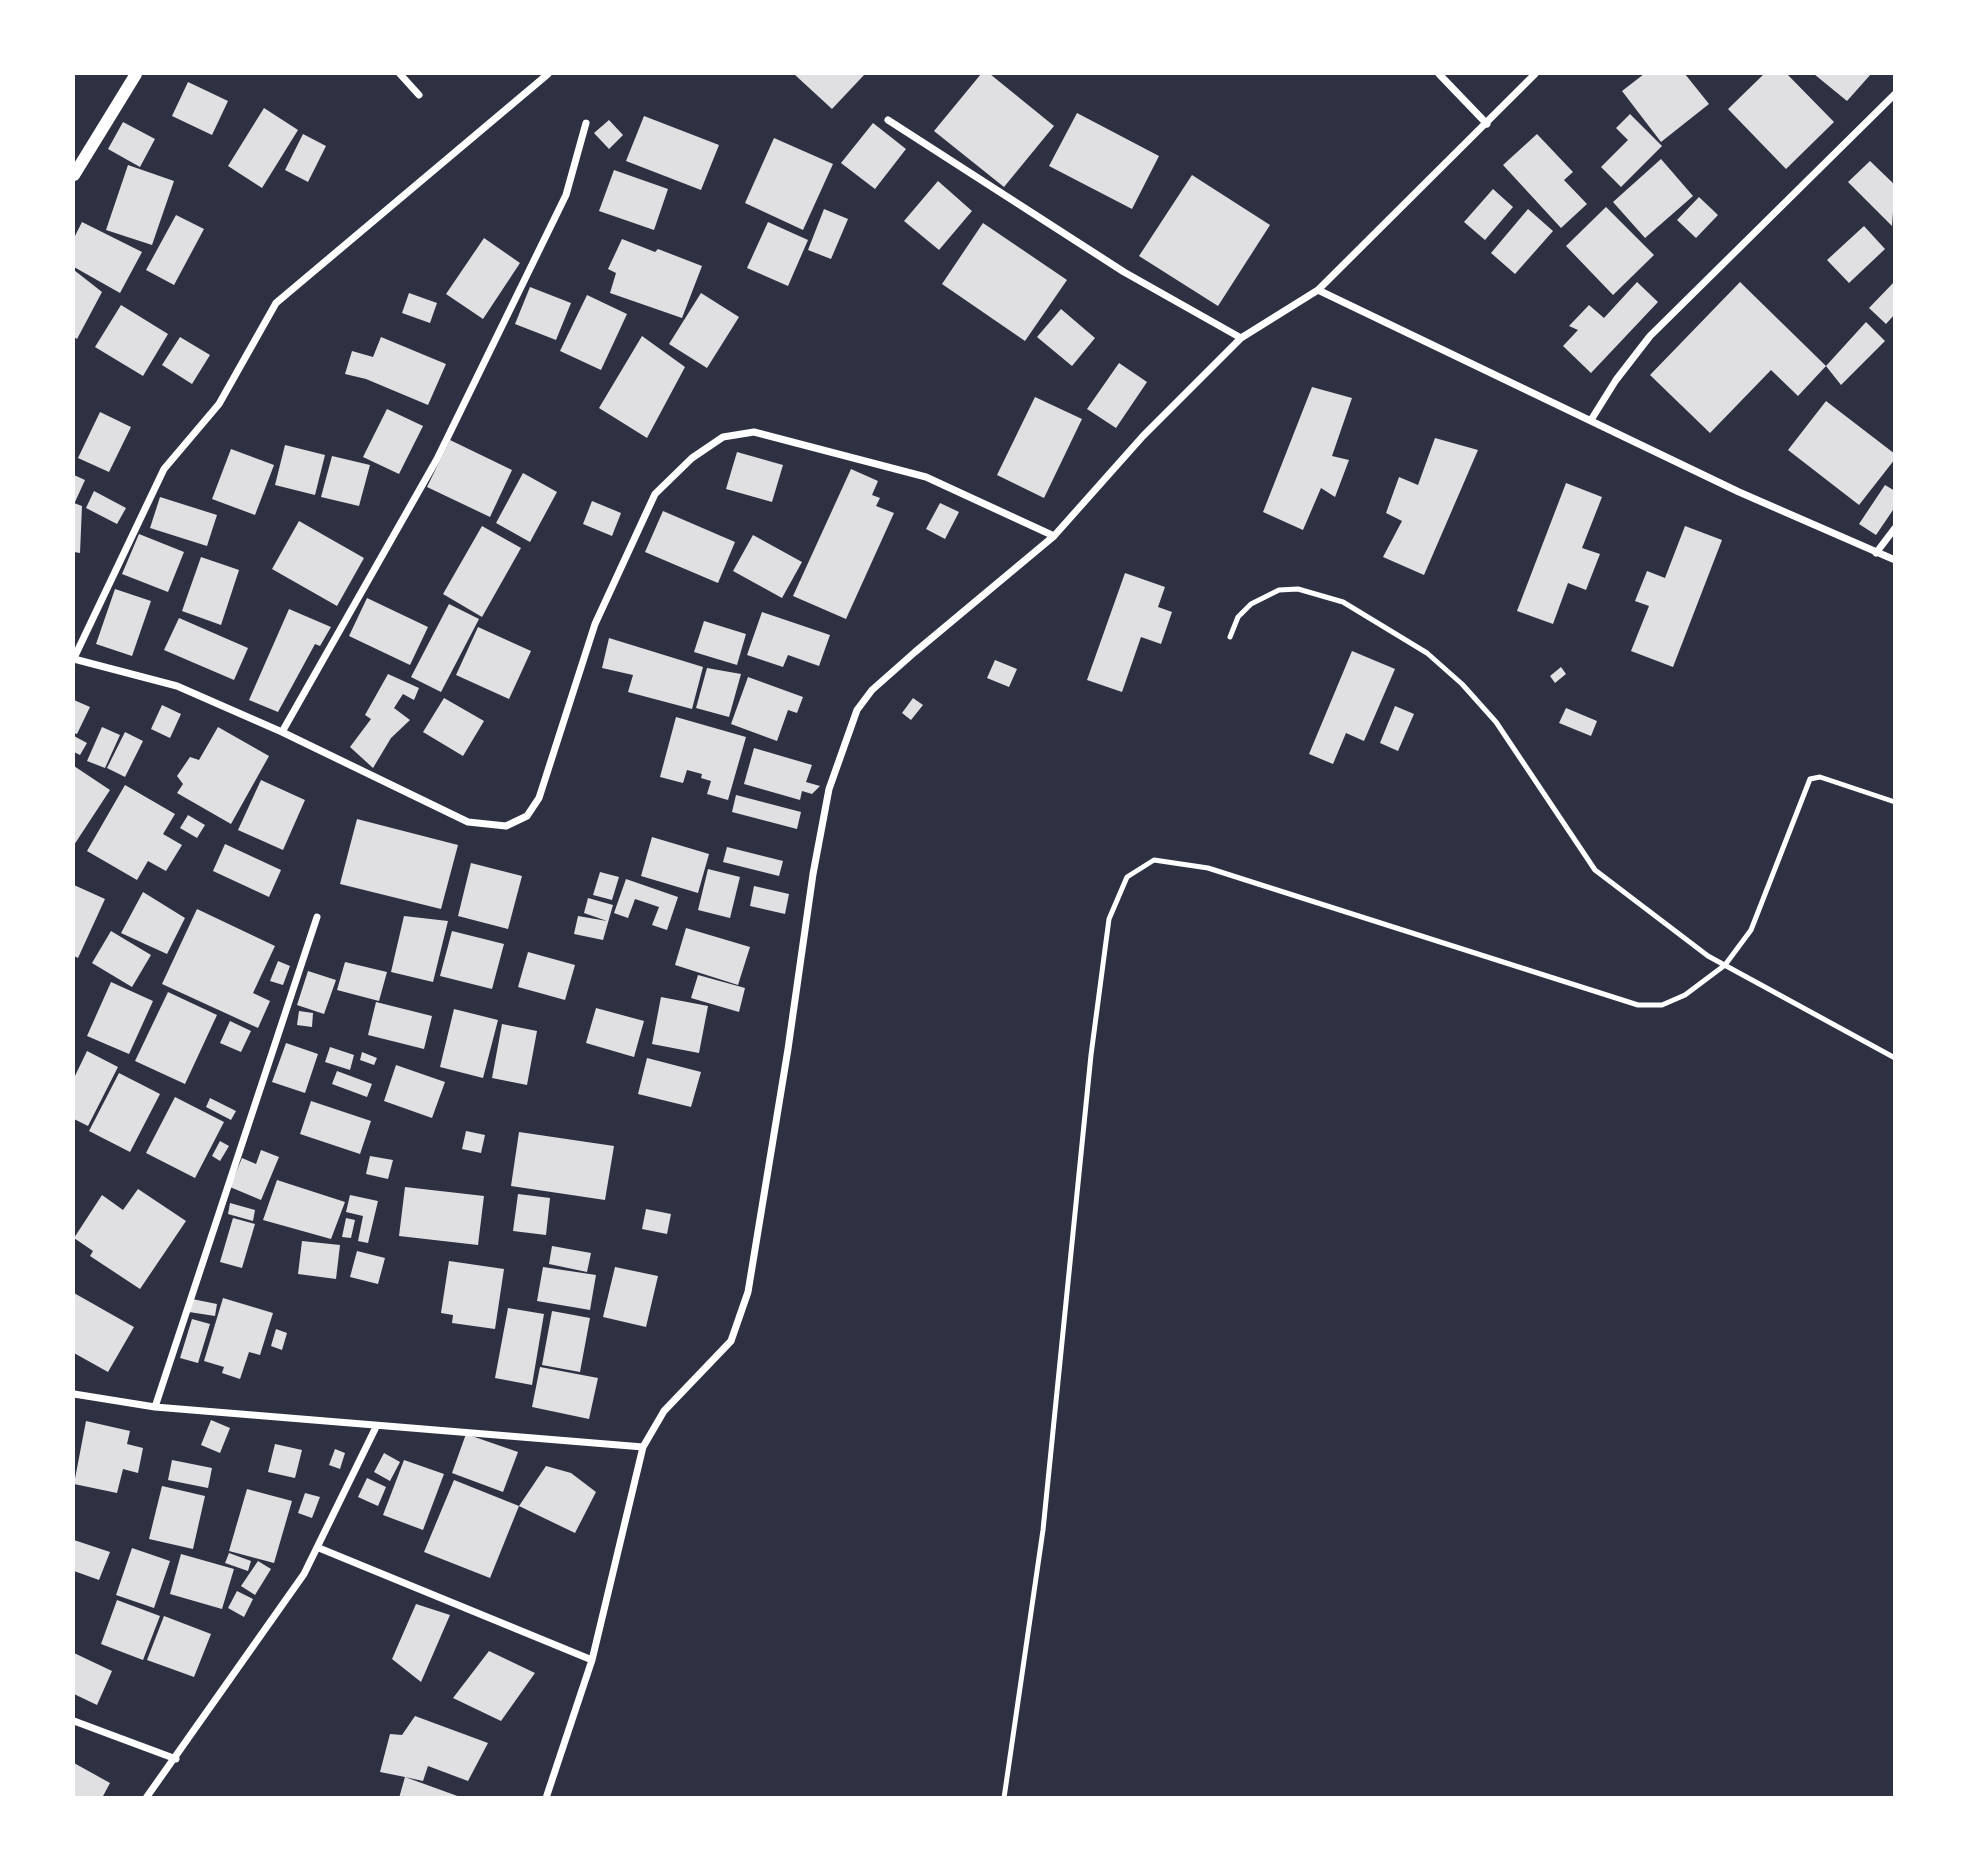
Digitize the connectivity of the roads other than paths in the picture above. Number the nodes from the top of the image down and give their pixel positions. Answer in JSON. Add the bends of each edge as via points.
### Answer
{"nodes":[{"id":1,"x":136,"y":74,"type":"edge"},
{"id":2,"x":400,"y":74,"type":"edge"},
{"id":3,"x":548,"y":74,"type":"edge"},
{"id":4,"x":1439,"y":74,"type":"edge"},
{"id":5,"x":1535,"y":74,"type":"edge"},
{"id":6,"x":1895,"y":94,"type":"edge"},
{"id":7,"x":419,"y":95,"type":"dead end"},
{"id":8,"x":888,"y":120,"type":"dead end"},
{"id":9,"x":586,"y":123,"type":"dead end"},
{"id":10,"x":1487,"y":124,"type":"junction"},
{"id":11,"x":74,"y":175,"type":"edge"},
{"id":12,"x":1318,"y":290,"type":"junction"},
{"id":13,"x":1241,"y":338,"type":"junction"},
{"id":14,"x":1591,"y":420,"type":"junction"},
{"id":15,"x":1895,"y":528,"type":"edge"},
{"id":16,"x":1054,"y":536,"type":"junction"},
{"id":17,"x":1876,"y":553,"type":"junction"},
{"id":18,"x":1895,"y":560,"type":"edge"},
{"id":19,"x":1230,"y":637,"type":"dead end"},
{"id":20,"x":74,"y":658,"type":"edge"},
{"id":21,"x":282,"y":732,"type":"junction"},
{"id":22,"x":1895,"y":802,"type":"edge"},
{"id":23,"x":317,"y":917,"type":"dead end"},
{"id":24,"x":1725,"y":965,"type":"junction"},
{"id":25,"x":1895,"y":1058,"type":"edge"},
{"id":26,"x":74,"y":1394,"type":"edge"},
{"id":27,"x":155,"y":1407,"type":"junction"},
{"id":28,"x":376,"y":1427,"type":"junction"},
{"id":29,"x":643,"y":1447,"type":"junction"},
{"id":30,"x":319,"y":1548,"type":"junction"},
{"id":31,"x":592,"y":1660,"type":"junction"},
{"id":32,"x":74,"y":1721,"type":"edge"},
{"id":33,"x":176,"y":1759,"type":"junction"},
{"id":34,"x":145,"y":1797,"type":"edge"},
{"id":35,"x":546,"y":1797,"type":"edge"},
{"id":36,"x":1004,"y":1797,"type":"edge"}],
"edges":[{"from":1,"to":11,"type":"street"},
{"from":2,"to":7,"type":"street"},
{"from":3,"to":20,"type":"street","via":[[276,303],[219,404],[164,469]]},
{"from":4,"to":10,"type":"street"},
{"from":5,"to":10,"type":"street"},
{"from":6,"to":14,"type":"street","via":[[1650,336]]},
{"from":8,"to":13,"type":"street","via":[[1124,272]]},
{"from":9,"to":21,"type":"street","via":[[566,195],[437,459]]},
{"from":10,"to":12,"type":"street"},
{"from":12,"to":13,"type":"street"},
{"from":12,"to":14,"type":"street"},
{"from":13,"to":16,"type":"street","via":[[1143,436]]},
{"from":14,"to":17,"type":"street"},
{"from":15,"to":17,"type":"street"},
{"from":16,"to":21,"type":"street","via":[[926,477],[754,432],[723,437],[692,458],[655,494],[595,624],[539,798],[527,816],[506,825],[468,822]]},
{"from":16,"to":29,"type":"street","via":[[872,690],[849,727],[830,789],[813,874],[748,1292],[731,1341],[664,1411]]},
{"from":17,"to":18,"type":"street"},
{"from":19,"to":24,"type":"lane","via":[[1238,617],[1251,604],[1279,590],[1298,589],[1343,602],[1427,653],[1496,722],[1595,870]]},
{"from":20,"to":21,"type":"street","via":[[177,686]]},
{"from":22,"to":24,"type":"lane","via":[[1820,777],[1810,779],[1751,930]]},
{"from":23,"to":27,"type":"street"},
{"from":24,"to":25,"type":"lane"},
{"from":24,"to":36,"type":"lane","via":[[1685,995],[1662,1005],[1638,1005],[1208,868],[1154,860],[1128,877],[1109,919],[1101,973],[1043,1530]]},
{"from":26,"to":27,"type":"street"},
{"from":27,"to":28,"type":"street"},
{"from":28,"to":29,"type":"street"},
{"from":28,"to":30,"type":"street"},
{"from":29,"to":31,"type":"street"},
{"from":30,"to":31,"type":"street"},
{"from":30,"to":33,"type":"street"},
{"from":31,"to":35,"type":"street"},
{"from":32,"to":33,"type":"street"},
{"from":33,"to":34,"type":"street"}]}
